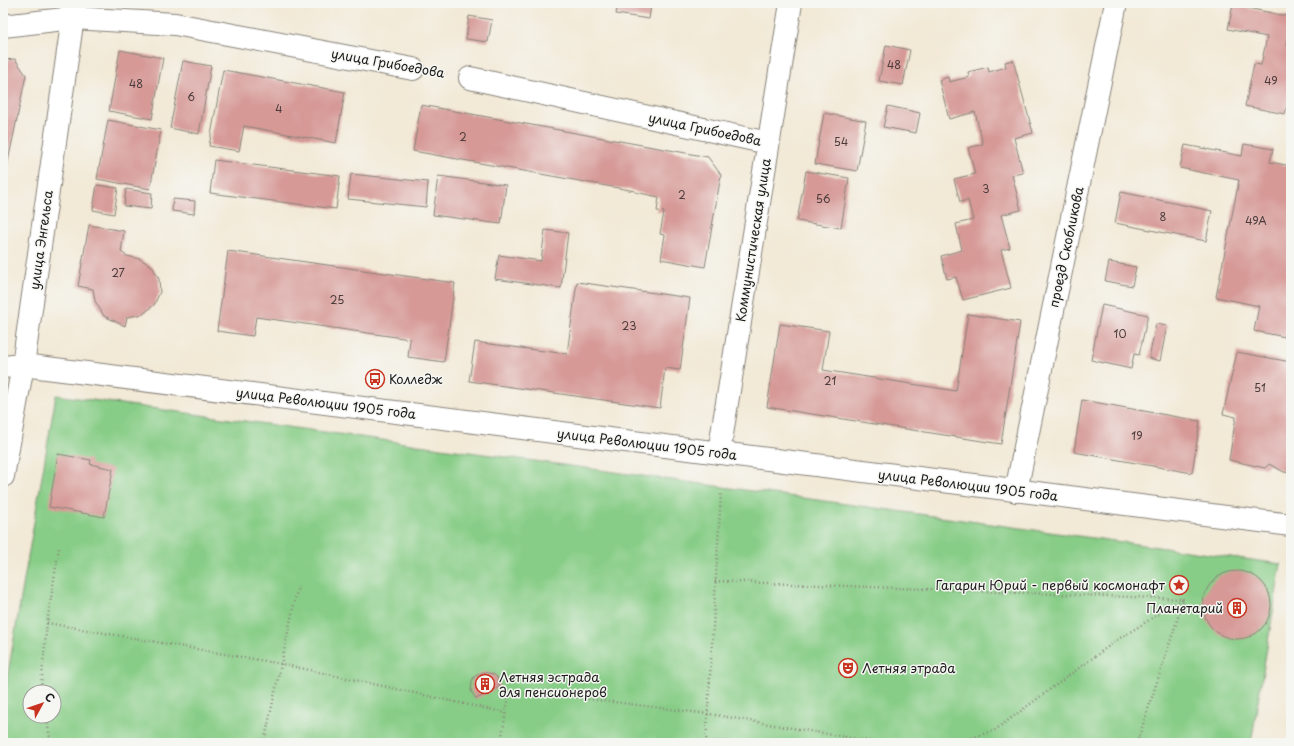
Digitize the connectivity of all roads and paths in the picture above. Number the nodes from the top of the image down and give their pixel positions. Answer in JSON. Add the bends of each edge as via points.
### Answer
{"nodes":[{"id":1,"x":791,"y":3,"type":"edge"},
{"id":2,"x":1116,"y":3,"type":"edge"},
{"id":3,"x":74,"y":11,"type":"edge"},
{"id":4,"x":3,"y":26,"type":"edge"},
{"id":5,"x":413,"y":69,"type":"joint"},
{"id":6,"x":470,"y":78,"type":"joint"},
{"id":7,"x":768,"y":143,"type":"junction"},
{"id":8,"x":13,"y":366,"type":"edge"},
{"id":9,"x":719,"y":453,"type":"junction"},
{"id":10,"x":3,"y":476,"type":"edge"},
{"id":11,"x":1016,"y":491,"type":"junction"},
{"id":12,"x":721,"y":494,"type":"dead end"},
{"id":13,"x":1291,"y":525,"type":"edge"},
{"id":14,"x":59,"y":548,"type":"dead end"},
{"id":15,"x":715,"y":581,"type":"junction"},
{"id":16,"x":298,"y":586,"type":"dead end"},
{"id":17,"x":1184,"y":599,"type":"junction"},
{"id":18,"x":47,"y":623,"type":"junction"},
{"id":19,"x":282,"y":664,"type":"junction"},
{"id":20,"x":41,"y":684,"type":"edge"},
{"id":21,"x":506,"y":713,"type":"junction"},
{"id":22,"x":709,"y":714,"type":"junction"},
{"id":23,"x":47,"y":724,"type":"edge"},
{"id":24,"x":51,"y":743,"type":"edge"},
{"id":25,"x":264,"y":743,"type":"edge"},
{"id":26,"x":502,"y":743,"type":"edge"},
{"id":27,"x":706,"y":743,"type":"edge"},
{"id":28,"x":881,"y":743,"type":"edge"},
{"id":29,"x":968,"y":743,"type":"edge"},
{"id":30,"x":1137,"y":743,"type":"edge"}],
"edges":[{"from":1,"to":7,"type":"street","name":"Коммунистическая улица"},
{"from":2,"to":11,"type":"street","name":"проезд Скобликова"},
{"from":3,"to":4,"type":"street","name":"улица Грибоедова"},
{"from":3,"to":5,"type":"street","name":"улица Грибоедова","via":[[175,24]]},
{"from":3,"to":8,"type":"street","name":"улица Энгельса"},
{"from":5,"to":6,"type":"path","name":"улица Грибоедова"},
{"from":6,"to":7,"type":"street","name":"улица Грибоедова"},
{"from":7,"to":9,"type":"street","name":"Коммунистическая улица"},
{"from":8,"to":9,"type":"street","name":"улица Революции 1905 года"},
{"from":8,"to":10,"type":"street","name":"улица Энгельса"},
{"from":9,"to":11,"type":"street","name":"улица Революции 1905 года"},
{"from":11,"to":13,"type":"street","name":"улица Революции 1905 года"},
{"from":12,"to":15,"type":"path"},
{"from":14,"to":18,"type":"path"},
{"from":15,"to":17,"type":"path"},
{"from":15,"to":22,"type":"path"},
{"from":16,"to":19,"type":"path"},
{"from":17,"to":29,"type":"path","via":[[1117,640],[995,730],[968,739]]},
{"from":17,"to":30,"type":"path"},
{"from":18,"to":19,"type":"path"},
{"from":18,"to":20,"type":"path"},
{"from":19,"to":21,"type":"path"},
{"from":19,"to":25,"type":"path"},
{"from":21,"to":22,"type":"path","via":[[509,694],[549,694]]},
{"from":21,"to":26,"type":"path"},
{"from":22,"to":27,"type":"path"},
{"from":22,"to":28,"type":"path"},
{"from":23,"to":24,"type":"path"}]}
